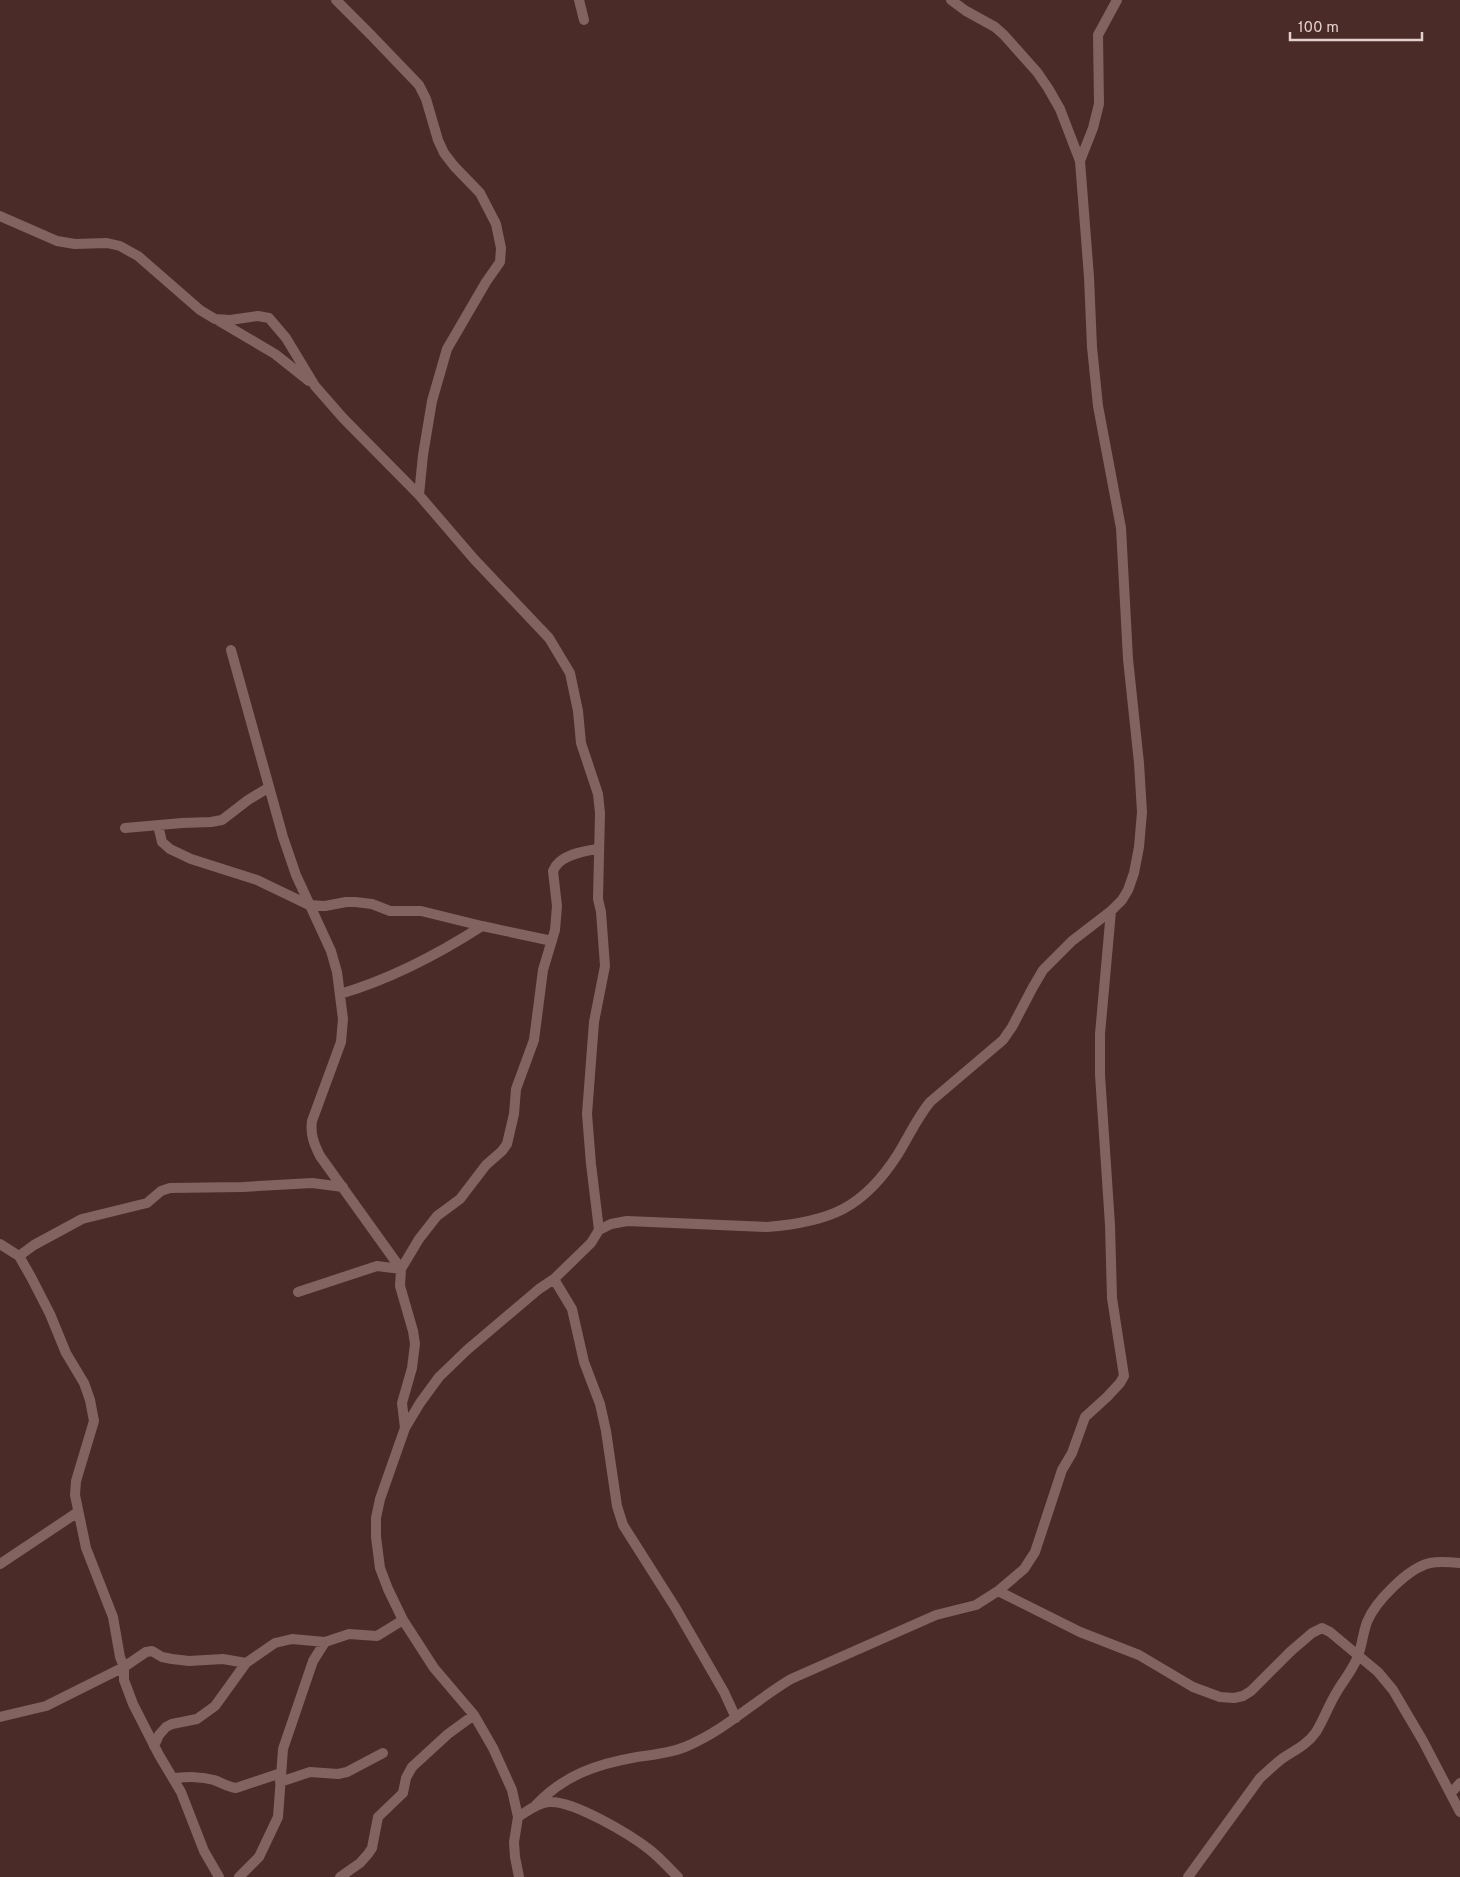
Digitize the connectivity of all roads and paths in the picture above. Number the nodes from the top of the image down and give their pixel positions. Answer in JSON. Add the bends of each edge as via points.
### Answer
{"nodes":[{"id":1,"x":336,"y":0,"type":"edge"},
{"id":2,"x":579,"y":0,"type":"edge"},
{"id":3,"x":951,"y":0,"type":"edge"},
{"id":4,"x":1117,"y":0,"type":"edge"},
{"id":5,"x":584,"y":20,"type":"dead end"},
{"id":6,"x":1080,"y":161,"type":"junction"},
{"id":7,"x":0,"y":216,"type":"edge"},
{"id":8,"x":215,"y":319,"type":"junction"},
{"id":9,"x":316,"y":386,"type":"junction"},
{"id":10,"x":419,"y":494,"type":"junction"},
{"id":11,"x":231,"y":650,"type":"dead end"},
{"id":12,"x":268,"y":788,"type":"junction"},
{"id":13,"x":158,"y":825,"type":"junction"},
{"id":14,"x":125,"y":828,"type":"dead end"},
{"id":15,"x":598,"y":849,"type":"junction"},
{"id":16,"x":309,"y":905,"type":"junction"},
{"id":17,"x":1111,"y":911,"type":"junction"},
{"id":18,"x":482,"y":926,"type":"junction"},
{"id":19,"x":552,"y":941,"type":"junction"},
{"id":20,"x":340,"y":994,"type":"junction"},
{"id":21,"x":343,"y":1187,"type":"junction"},
{"id":22,"x":599,"y":1230,"type":"junction"},
{"id":23,"x":0,"y":1244,"type":"edge"},
{"id":24,"x":19,"y":1256,"type":"junction"},
{"id":25,"x":401,"y":1268,"type":"junction"},
{"id":26,"x":554,"y":1280,"type":"junction"},
{"id":27,"x":298,"y":1292,"type":"dead end"},
{"id":28,"x":405,"y":1428,"type":"junction"},
{"id":29,"x":78,"y":1512,"type":"junction"},
{"id":30,"x":1460,"y":1563,"type":"edge"},
{"id":31,"x":0,"y":1564,"type":"edge"},
{"id":32,"x":998,"y":1591,"type":"junction"},
{"id":33,"x":404,"y":1620,"type":"junction"},
{"id":34,"x":325,"y":1642,"type":"junction"},
{"id":35,"x":1358,"y":1656,"type":"junction"},
{"id":36,"x":246,"y":1663,"type":"junction"},
{"id":37,"x":124,"y":1667,"type":"junction"},
{"id":38,"x":474,"y":1715,"type":"junction"},
{"id":39,"x":0,"y":1717,"type":"edge"},
{"id":40,"x":736,"y":1718,"type":"junction"},
{"id":41,"x":154,"y":1746,"type":"junction"},
{"id":42,"x":383,"y":1753,"type":"dead end"},
{"id":43,"x":281,"y":1777,"type":"junction"},
{"id":44,"x":174,"y":1778,"type":"junction"},
{"id":45,"x":1460,"y":1783,"type":"edge"},
{"id":46,"x":1451,"y":1793,"type":"junction"},
{"id":47,"x":536,"y":1805,"type":"junction"},
{"id":48,"x":1460,"y":1812,"type":"edge"},
{"id":49,"x":518,"y":1817,"type":"junction"},
{"id":50,"x":219,"y":1877,"type":"edge"},
{"id":51,"x":239,"y":1877,"type":"edge"},
{"id":52,"x":340,"y":1877,"type":"edge"},
{"id":53,"x":519,"y":1877,"type":"edge"},
{"id":54,"x":678,"y":1877,"type":"edge"},
{"id":55,"x":1188,"y":1877,"type":"edge"}],
"edges":[{"from":1,"to":10,"type":"street","via":[[419,85],[444,154],[480,193],[496,224],[501,248],[500,262],[447,349],[432,402]]},
{"from":2,"to":5,"type":"street"},
{"from":3,"to":6,"type":"street","via":[[995,27],[1036,72],[1060,109]]},
{"from":4,"to":6,"type":"street","via":[[1098,35],[1099,104]]},
{"from":6,"to":17,"type":"street","via":[[1098,406],[1121,528],[1128,659],[1142,812],[1134,873],[1122,900]]},
{"from":7,"to":8,"type":"street","via":[[57,241],[120,246],[138,256],[194,306]]},
{"from":8,"to":9,"type":"street","via":[[275,354]]},
{"from":8,"to":9,"type":"street","via":[[269,318],[286,338]]},
{"from":9,"to":10,"type":"street","via":[[364,440]]},
{"from":10,"to":15,"type":"street","via":[[474,559],[549,638],[570,673],[581,742],[598,794]]},
{"from":11,"to":12,"type":"street"},
{"from":12,"to":13,"type":"street","via":[[222,820]]},
{"from":12,"to":16,"type":"street"},
{"from":13,"to":14,"type":"street"},
{"from":13,"to":16,"type":"street","via":[[162,842],[170,849],[257,880]]},
{"from":15,"to":19,"type":"street","via":[[572,855],[554,867],[557,917]]},
{"from":15,"to":22,"type":"street","via":[[598,899],[605,966],[594,1022],[587,1114]]},
{"from":16,"to":18,"type":"street","via":[[367,903],[390,911],[421,911]]},
{"from":16,"to":20,"type":"street","via":[[331,951]]},
{"from":17,"to":22,"type":"street","via":[[1054,959],[1033,986],[1003,1040],[930,1102],[878,1182],[837,1214],[784,1226],[626,1221]]},
{"from":17,"to":32,"type":"street","via":[[1100,1034],[1100,1075],[1112,1298],[1124,1376],[1108,1397],[1085,1417],[1062,1470],[1035,1552],[1024,1569]]},
{"from":18,"to":19,"type":"street"},
{"from":18,"to":20,"type":"street","via":[[438,954],[369,986]]},
{"from":19,"to":25,"type":"street","via":[[540,985],[534,1040],[516,1089],[507,1144],[460,1199],[437,1216]]},
{"from":20,"to":21,"type":"street","via":[[343,1019],[340,1042],[311,1132],[320,1156]]},
{"from":21,"to":24,"type":"street","via":[[303,1183],[170,1188],[147,1203],[82,1219]]},
{"from":21,"to":25,"type":"street"},
{"from":22,"to":26,"type":"street","via":[[592,1242]]},
{"from":23,"to":24,"type":"street"},
{"from":24,"to":29,"type":"street","via":[[84,1383],[94,1411],[92,1434],[76,1481]]},
{"from":25,"to":27,"type":"street","via":[[377,1266]]},
{"from":25,"to":28,"type":"street","via":[[400,1286],[415,1344],[402,1403]]},
{"from":26,"to":28,"type":"street","via":[[467,1350],[439,1377]]},
{"from":26,"to":40,"type":"street","via":[[572,1310],[584,1362],[600,1404],[623,1525],[675,1607]]},
{"from":28,"to":33,"type":"street","via":[[376,1518],[380,1568]]},
{"from":29,"to":31,"type":"street"},
{"from":29,"to":37,"type":"street","via":[[86,1548],[113,1617]]},
{"from":30,"to":35,"type":"street","via":[[1430,1563],[1397,1584],[1384,1596],[1366,1624]]},
{"from":32,"to":35,"type":"street","via":[[1072,1628],[1139,1655],[1192,1687],[1220,1697],[1234,1698],[1251,1691],[1318,1629],[1330,1632]]},
{"from":32,"to":40,"type":"street","via":[[976,1605],[936,1615],[791,1680]]},
{"from":33,"to":34,"type":"street","via":[[377,1636],[349,1634]]},
{"from":33,"to":38,"type":"street","via":[[434,1668]]},
{"from":34,"to":36,"type":"street","via":[[282,1640]]},
{"from":34,"to":43,"type":"street","via":[[313,1661],[286,1739]]},
{"from":35,"to":46,"type":"street","via":[[1378,1672],[1400,1700]]},
{"from":35,"to":55,"type":"street","via":[[1310,1740],[1260,1778]]},
{"from":36,"to":37,"type":"street","via":[[223,1659],[172,1659],[152,1651]]},
{"from":36,"to":41,"type":"street","via":[[215,1706],[197,1719],[166,1726]]},
{"from":37,"to":39,"type":"street","via":[[46,1706]]},
{"from":37,"to":41,"type":"street","via":[[124,1680],[133,1704]]},
{"from":38,"to":49,"type":"street","via":[[512,1790]]},
{"from":38,"to":52,"type":"street","via":[[412,1767],[403,1793],[378,1817],[372,1848],[360,1863]]},
{"from":40,"to":47,"type":"street","via":[[683,1748],[569,1777]]},
{"from":41,"to":44,"type":"street"},
{"from":42,"to":43,"type":"street","via":[[347,1772],[310,1772]]},
{"from":43,"to":44,"type":"street","via":[[236,1788],[204,1777]]},
{"from":43,"to":51,"type":"street","via":[[278,1817],[259,1857]]},
{"from":44,"to":50,"type":"street","via":[[204,1852]]},
{"from":45,"to":46,"type":"street"},
{"from":46,"to":48,"type":"street"},
{"from":47,"to":49,"type":"street"},
{"from":47,"to":54,"type":"street","via":[[559,1803],[595,1817],[651,1850]]},
{"from":49,"to":53,"type":"street","via":[[514,1842]]}]}
